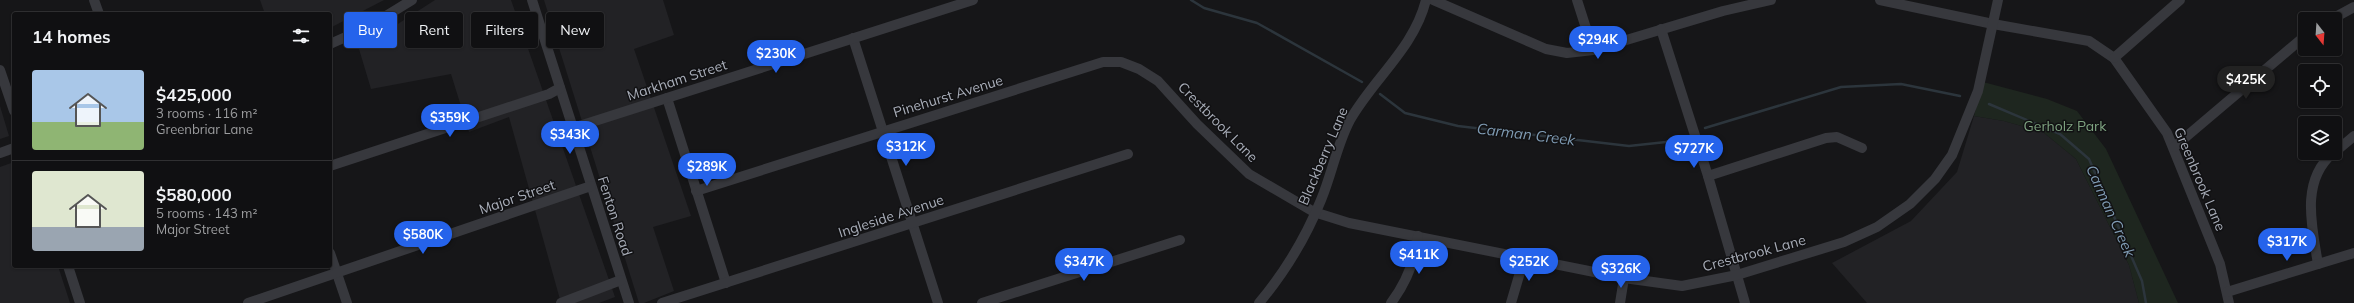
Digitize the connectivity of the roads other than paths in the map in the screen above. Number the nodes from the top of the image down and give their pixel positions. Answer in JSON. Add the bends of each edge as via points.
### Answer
{"nodes":[{"id":1,"x":94,"y":0,"type":"edge"},
{"id":2,"x":412,"y":0,"type":"edge"},
{"id":3,"x":532,"y":0,"type":"edge"},
{"id":4,"x":973,"y":0,"type":"edge"},
{"id":5,"x":1426,"y":0,"type":"edge"},
{"id":6,"x":1432,"y":0,"type":"edge"},
{"id":7,"x":1577,"y":0,"type":"edge"},
{"id":8,"x":1771,"y":0,"type":"edge"},
{"id":9,"x":1880,"y":0,"type":"edge"},
{"id":10,"x":1998,"y":0,"type":"edge"},
{"id":11,"x":2180,"y":0,"type":"edge"},
{"id":12,"x":2354,"y":7,"type":"edge"},
{"id":13,"x":98,"y":12,"type":"edge"},
{"id":14,"x":2342,"y":14,"type":"edge"},
{"id":15,"x":1993,"y":24,"type":"junction"},
{"id":16,"x":1661,"y":30,"type":"junction"},
{"id":17,"x":853,"y":38,"type":"junction"},
{"id":18,"x":2298,"y":42,"type":"edge"},
{"id":19,"x":332,"y":43,"type":"edge"},
{"id":20,"x":1593,"y":50,"type":"junction"},
{"id":21,"x":2114,"y":58,"type":"junction"},
{"id":22,"x":1139,"y":69,"type":"joint"},
{"id":23,"x":0,"y":70,"type":"edge"},
{"id":24,"x":560,"y":88,"type":"junction"},
{"id":25,"x":667,"y":98,"type":"junction"},
{"id":26,"x":12,"y":105,"type":"edge"},
{"id":27,"x":573,"y":128,"type":"junction"},
{"id":28,"x":883,"y":131,"type":"junction"},
{"id":29,"x":2354,"y":136,"type":"edge"},
{"id":30,"x":2342,"y":146,"type":"edge"},
{"id":31,"x":2174,"y":147,"type":"junction"},
{"id":32,"x":1862,"y":148,"type":"dead end"},
{"id":33,"x":12,"y":149,"type":"edge"},
{"id":34,"x":0,"y":153,"type":"edge"},
{"id":35,"x":1128,"y":154,"type":"dead end"},
{"id":36,"x":2328,"y":160,"type":"edge"},
{"id":37,"x":332,"y":165,"type":"edge"},
{"id":38,"x":1708,"y":176,"type":"junction"},
{"id":39,"x":591,"y":186,"type":"junction"},
{"id":40,"x":696,"y":191,"type":"junction"},
{"id":41,"x":1314,"y":212,"type":"junction"},
{"id":42,"x":913,"y":224,"type":"junction"},
{"id":43,"x":1418,"y":236,"type":"junction"},
{"id":44,"x":1180,"y":240,"type":"dead end"},
{"id":45,"x":2354,"y":253,"type":"edge"},
{"id":46,"x":1522,"y":256,"type":"junction"},
{"id":47,"x":332,"y":258,"type":"edge"},
{"id":48,"x":2318,"y":264,"type":"junction"},
{"id":49,"x":69,"y":268,"type":"edge"},
{"id":50,"x":337,"y":272,"type":"junction"},
{"id":51,"x":1737,"y":275,"type":"junction"},
{"id":52,"x":1624,"y":278,"type":"junction"},
{"id":53,"x":621,"y":280,"type":"junction"},
{"id":54,"x":726,"y":283,"type":"junction"},
{"id":55,"x":2227,"y":292,"type":"junction"},
{"id":56,"x":80,"y":303,"type":"edge"},
{"id":57,"x":248,"y":303,"type":"edge"},
{"id":58,"x":347,"y":303,"type":"edge"},
{"id":59,"x":561,"y":303,"type":"edge"},
{"id":60,"x":629,"y":303,"type":"edge"},
{"id":61,"x":662,"y":303,"type":"edge"},
{"id":62,"x":938,"y":303,"type":"edge"},
{"id":63,"x":982,"y":303,"type":"edge"},
{"id":64,"x":1259,"y":303,"type":"edge"},
{"id":65,"x":1391,"y":303,"type":"edge"},
{"id":66,"x":1511,"y":303,"type":"edge"},
{"id":67,"x":1620,"y":303,"type":"edge"},
{"id":68,"x":1745,"y":303,"type":"edge"},
{"id":69,"x":2228,"y":303,"type":"edge"}],
"edges":[{"from":1,"to":13,"type":"street"},
{"from":2,"to":19,"type":"street","via":[[368,27]]},
{"from":3,"to":24,"type":"street","name":"Fenton Road"},
{"from":4,"to":17,"type":"street","name":"Markham Street"},
{"from":5,"to":41,"type":"street","name":"Blackberry Lane","via":[[1401,54],[1369,90],[1349,121],[1321,201]]},
{"from":6,"to":20,"type":"street","via":[[1546,49],[1568,53]]},
{"from":7,"to":20,"type":"street"},
{"from":8,"to":16,"type":"street","via":[[1723,11]]},
{"from":9,"to":15,"type":"street","name":"Greenbrook Lane"},
{"from":10,"to":15,"type":"street","name":"Crestbrook Lane"},
{"from":11,"to":21,"type":"street"},
{"from":12,"to":14,"type":"street"},
{"from":15,"to":21,"type":"street","name":"Greenbrook Lane","via":[[2089,41]]},
{"from":15,"to":51,"type":"street","name":"Crestbrook Lane","via":[[1978,91],[1962,134],[1952,155],[1935,178],[1910,204],[1877,227],[1844,242]]},
{"from":16,"to":20,"type":"street"},
{"from":16,"to":38,"type":"street"},
{"from":17,"to":25,"type":"street","name":"Markham Street"},
{"from":17,"to":28,"type":"street"},
{"from":18,"to":31,"type":"street"},
{"from":21,"to":31,"type":"street","name":"Greenbrook Lane","via":[[2167,133]]},
{"from":22,"to":28,"type":"street","name":"Pinehurst Avenue","via":[[1121,62],[1103,62]]},
{"from":22,"to":41,"type":"street","name":"Crestbrook Lane","via":[[1158,81],[1197,124],[1249,174]]},
{"from":23,"to":26,"type":"street"},
{"from":24,"to":27,"type":"street","name":"Fenton Road"},
{"from":24,"to":37,"type":"street","via":[[549,94]]},
{"from":25,"to":27,"type":"street","name":"Markham Street"},
{"from":25,"to":40,"type":"street"},
{"from":27,"to":39,"type":"street","name":"Fenton Road"},
{"from":28,"to":40,"type":"street","name":"Pinehurst Avenue"},
{"from":28,"to":42,"type":"street"},
{"from":29,"to":30,"type":"street"},
{"from":31,"to":55,"type":"street","name":"Greenbrook Lane","via":[[2220,264]]},
{"from":32,"to":38,"type":"street","via":[[1837,137],[1826,138]]},
{"from":33,"to":34,"type":"street"},
{"from":35,"to":42,"type":"street","name":"Ingleside Avenue"},
{"from":36,"to":48,"type":"street","via":[[2317,175],[2312,189],[2310,210]]},
{"from":38,"to":51,"type":"street"},
{"from":39,"to":50,"type":"street","name":"Major Street"},
{"from":39,"to":53,"type":"street","name":"Fenton Road"},
{"from":40,"to":54,"type":"street"},
{"from":41,"to":43,"type":"street","name":"Crestbrook Lane","via":[[1350,223]]},
{"from":41,"to":64,"type":"street","name":"Blackberry Lane","via":[[1311,223],[1280,277]]},
{"from":42,"to":54,"type":"street","name":"Ingleside Avenue"},
{"from":42,"to":62,"type":"street"},
{"from":43,"to":46,"type":"street","name":"Crestbrook Lane"},
{"from":43,"to":65,"type":"street","via":[[1405,283]]},
{"from":44,"to":63,"type":"street"},
{"from":45,"to":48,"type":"street"},
{"from":46,"to":52,"type":"street","name":"Crestbrook Lane"},
{"from":46,"to":66,"type":"street"},
{"from":47,"to":50,"type":"street"},
{"from":48,"to":55,"type":"street"},
{"from":49,"to":56,"type":"street"},
{"from":50,"to":57,"type":"street","name":"Major Street"},
{"from":50,"to":58,"type":"street"},
{"from":51,"to":52,"type":"street","name":"Crestbrook Lane","via":[[1682,286]]},
{"from":51,"to":68,"type":"street"},
{"from":52,"to":67,"type":"street"},
{"from":53,"to":59,"type":"street"},
{"from":53,"to":60,"type":"street","name":"Fenton Road"},
{"from":54,"to":61,"type":"street","name":"Ingleside Avenue"},
{"from":55,"to":69,"type":"street","name":"Greenbrook Lane"}]}
